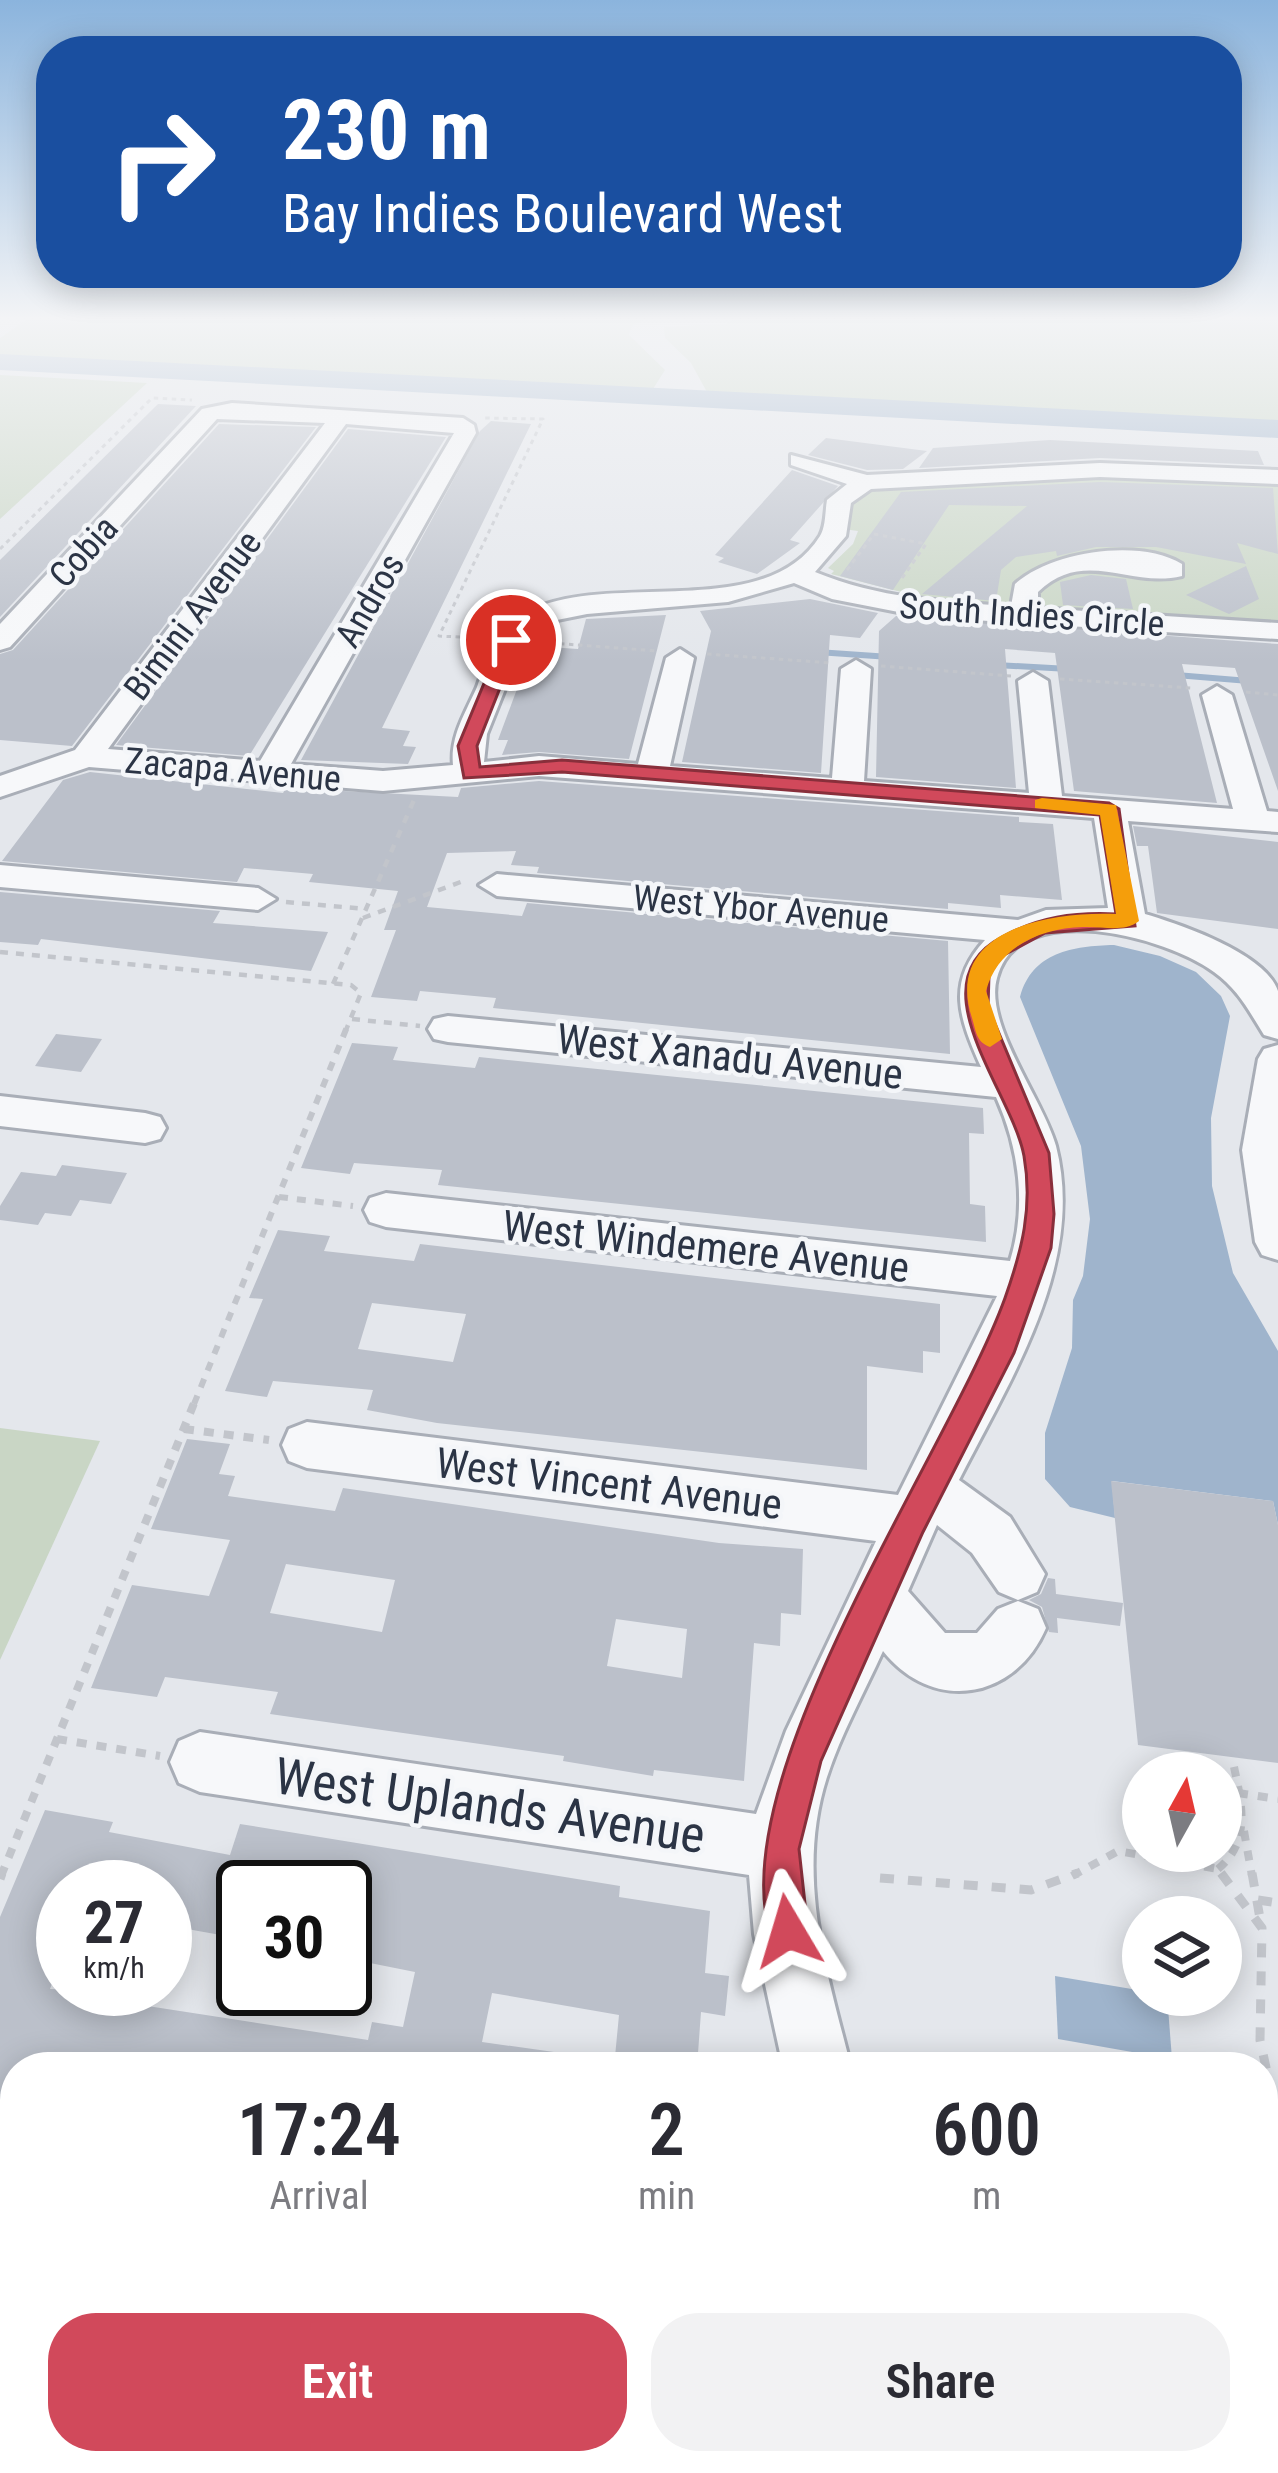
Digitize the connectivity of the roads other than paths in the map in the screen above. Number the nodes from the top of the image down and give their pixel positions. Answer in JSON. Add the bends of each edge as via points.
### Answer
{"nodes":[{"id":1,"x":192,"y":432,"type":"edge"},
{"id":2,"x":329,"y":432,"type":"edge"},
{"id":3,"x":460,"y":432,"type":"edge"},
{"id":4,"x":799,"y":460,"type":"dead end"},
{"id":5,"x":1278,"y":477,"type":"edge"},
{"id":6,"x":865,"y":482,"type":"junction"},
{"id":7,"x":1122,"y":561,"type":"dead end"},
{"id":8,"x":791,"y":572,"type":"junction"},
{"id":9,"x":1024,"y":614,"type":"junction"},
{"id":10,"x":1278,"y":631,"type":"edge"},
{"id":11,"x":0,"y":641,"type":"edge"},
{"id":12,"x":681,"y":654,"type":"road end"},
{"id":13,"x":856,"y":666,"type":"road end"},
{"id":14,"x":1033,"y":678,"type":"road end"},
{"id":15,"x":1216,"y":692,"type":"road end"},
{"id":16,"x":86,"y":757,"type":"junction"},
{"id":17,"x":270,"y":772,"type":"junction"},
{"id":18,"x":471,"y":773,"type":"junction"},
{"id":19,"x":652,"y":773,"type":"junction"},
{"id":20,"x":0,"y":788,"type":"edge"},
{"id":21,"x":848,"y":789,"type":"junction"},
{"id":22,"x":1080,"y":807,"type":"junction"},
{"id":23,"x":1265,"y":821,"type":"edge"},
{"id":24,"x":0,"y":876,"type":"edge"},
{"id":25,"x":497,"y":885,"type":"road end"},
{"id":26,"x":259,"y":899,"type":"road end"},
{"id":27,"x":1113,"y":920,"type":"junction"},
{"id":28,"x":1026,"y":932,"type":"junction"},
{"id":29,"x":1202,"y":946,"type":"junction"},
{"id":30,"x":1278,"y":953,"type":"edge"},
{"id":31,"x":1278,"y":1026,"type":"edge"},
{"id":32,"x":448,"y":1029,"type":"road end"},
{"id":33,"x":1278,"y":1059,"type":"edge"},
{"id":34,"x":1012,"y":1084,"type":"junction"},
{"id":35,"x":1271,"y":1109,"type":"edge"},
{"id":36,"x":0,"y":1111,"type":"edge"},
{"id":37,"x":146,"y":1128,"type":"dead end"},
{"id":38,"x":386,"y":1210,"type":"road end"},
{"id":39,"x":1278,"y":1242,"type":"edge"},
{"id":40,"x":1026,"y":1281,"type":"junction"},
{"id":41,"x":307,"y":1444,"type":"road end"},
{"id":42,"x":920,"y":1504,"type":"junction"},
{"id":43,"x":880,"y":1597,"type":"junction"},
{"id":44,"x":200,"y":1762,"type":"road end"},
{"id":45,"x":781,"y":1849,"type":"junction"},
{"id":46,"x":815,"y":2052,"type":"edge"}],
"edges":[{"from":1,"to":11,"type":"street","name":"Cobia"},
{"from":2,"to":16,"type":"street","name":"Bimini Avenue"},
{"from":3,"to":17,"type":"street","name":"Andros"},
{"from":4,"to":6,"type":"street"},
{"from":5,"to":6,"type":"street","via":[[1118,470]]},
{"from":6,"to":8,"type":"street","via":[[839,500],[830,541]]},
{"from":7,"to":9,"type":"street","via":[[1072,563],[1040,575],[1025,590]]},
{"from":8,"to":9,"type":"street","name":"South Indies Circle","via":[[882,603]]},
{"from":8,"to":18,"type":"street","via":[[715,596],[558,612],[525,625],[511,640],[467,746]]},
{"from":9,"to":10,"type":"street","name":"South Indies Circle"},
{"from":12,"to":19,"type":"street"},
{"from":13,"to":21,"type":"street"},
{"from":14,"to":22,"type":"street"},
{"from":15,"to":23,"type":"street","name":"Zacapa Avenue"},
{"from":16,"to":17,"type":"street","name":"Zacapa Avenue"},
{"from":16,"to":20,"type":"street","name":"Zacapa Avenue"},
{"from":17,"to":18,"type":"street","name":"Zacapa Avenue","via":[[424,779]]},
{"from":18,"to":19,"type":"street","name":"Zacapa Avenue","via":[[539,766]]},
{"from":19,"to":21,"type":"street","name":"Zacapa Avenue"},
{"from":21,"to":22,"type":"street","name":"Zacapa Avenue"},
{"from":22,"to":23,"type":"street","name":"Zacapa Avenue"},
{"from":22,"to":27,"type":"street"},
{"from":24,"to":26,"type":"street"},
{"from":25,"to":28,"type":"street","name":"West Ybor Avenue"},
{"from":27,"to":28,"type":"street"},
{"from":27,"to":29,"type":"street"},
{"from":28,"to":34,"type":"street","via":[[986,959],[974,991]]},
{"from":29,"to":30,"type":"street"},
{"from":29,"to":31,"type":"street","via":[[1253,981]]},
{"from":32,"to":34,"type":"street","name":"West Xanadu Avenue"},
{"from":33,"to":35,"type":"street"},
{"from":34,"to":40,"type":"street","via":[[1041,1185]]},
{"from":35,"to":39,"type":"street","via":[[1260,1162]]},
{"from":36,"to":37,"type":"street"},
{"from":38,"to":40,"type":"street","name":"West Windemere Avenue"},
{"from":40,"to":42,"type":"street","via":[[1000,1353]]},
{"from":41,"to":42,"type":"street","name":"West Vincent Avenue"},
{"from":42,"to":43,"type":"street"},
{"from":42,"to":43,"type":"street","via":[[991,1535],[1018,1601],[1006,1650],[955,1663],[914,1644]]},
{"from":43,"to":45,"type":"street","via":[[803,1759]]},
{"from":44,"to":45,"type":"street","name":"West Uplands Avenue"},
{"from":45,"to":46,"type":"street","via":[[783,1902]]}]}
